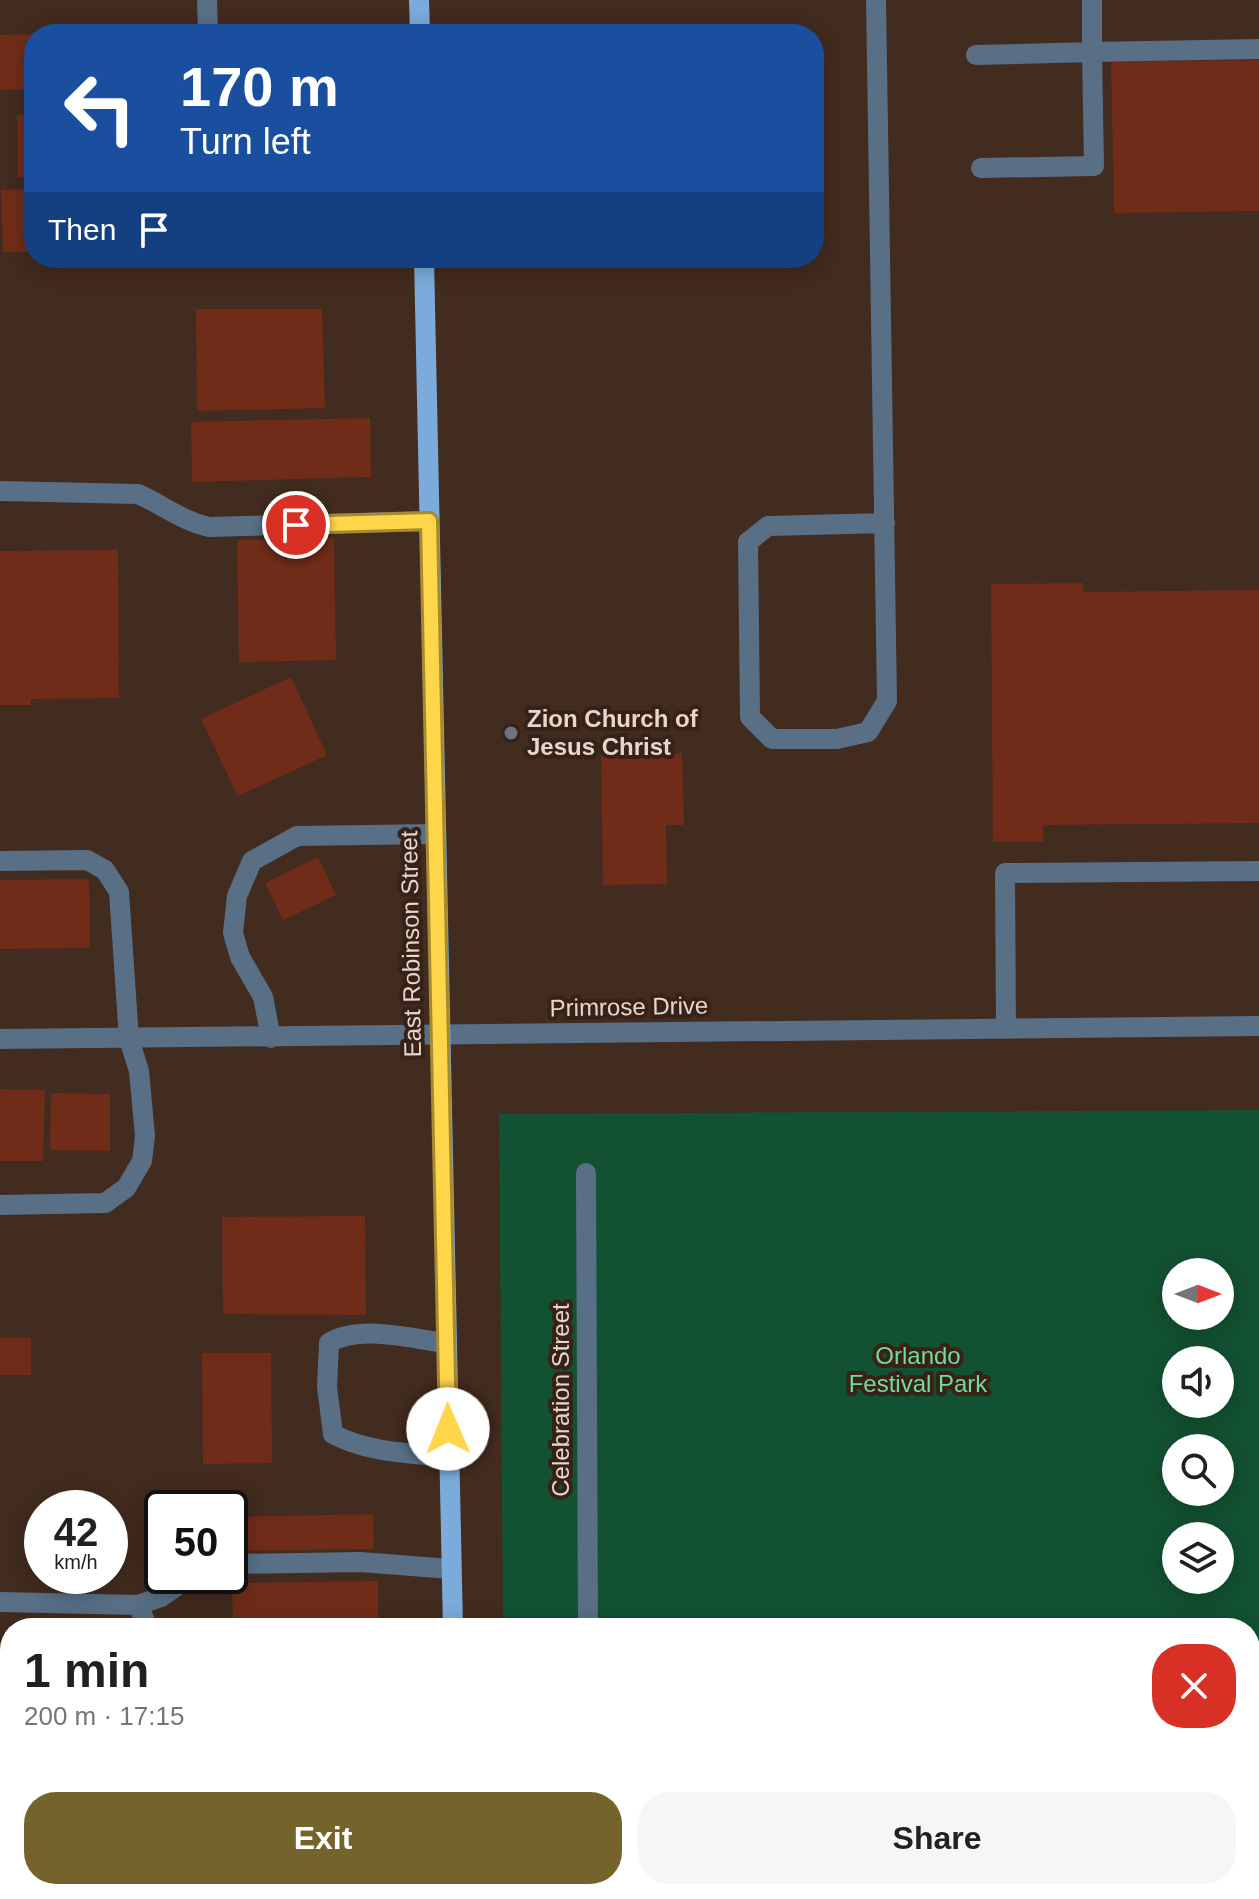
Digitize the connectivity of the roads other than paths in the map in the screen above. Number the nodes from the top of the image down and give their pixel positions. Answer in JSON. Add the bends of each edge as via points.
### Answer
{"nodes":[{"id":1,"x":207,"y":0,"type":"edge"},
{"id":2,"x":419,"y":0,"type":"edge"},
{"id":3,"x":876,"y":0,"type":"edge"},
{"id":4,"x":1092,"y":0,"type":"edge"},
{"id":5,"x":208,"y":24,"type":"edge"},
{"id":6,"x":420,"y":24,"type":"edge"},
{"id":7,"x":1259,"y":49,"type":"edge"},
{"id":8,"x":1092,"y":52,"type":"junction"},
{"id":9,"x":976,"y":55,"type":"dead end"},
{"id":10,"x":981,"y":168,"type":"dead end"},
{"id":11,"x":424,"y":268,"type":"edge"},
{"id":12,"x":0,"y":491,"type":"edge"},
{"id":13,"x":429,"y":521,"type":"junction"},
{"id":14,"x":885,"y":523,"type":"junction"},
{"id":15,"x":435,"y":834,"type":"junction"},
{"id":16,"x":0,"y":861,"type":"edge"},
{"id":17,"x":1259,"y":871,"type":"edge"},
{"id":18,"x":1259,"y":1026,"type":"edge"},
{"id":19,"x":1006,"y":1029,"type":"junction"},
{"id":20,"x":439,"y":1036,"type":"junction"},
{"id":21,"x":271,"y":1038,"type":"junction"},
{"id":22,"x":0,"y":1039,"type":"edge"},
{"id":23,"x":129,"y":1039,"type":"junction"},
{"id":24,"x":586,"y":1173,"type":"dead end"},
{"id":25,"x":0,"y":1205,"type":"edge"},
{"id":26,"x":446,"y":1343,"type":"junction"},
{"id":27,"x":449,"y":1457,"type":"junction"},
{"id":28,"x":248,"y":1564,"type":"edge"},
{"id":29,"x":451,"y":1569,"type":"junction"},
{"id":30,"x":165,"y":1594,"type":"edge"},
{"id":31,"x":0,"y":1602,"type":"edge"},
{"id":32,"x":138,"y":1605,"type":"junction"},
{"id":33,"x":144,"y":1618,"type":"edge"},
{"id":34,"x":453,"y":1618,"type":"edge"},
{"id":35,"x":588,"y":1618,"type":"edge"}],
"edges":[{"from":1,"to":5,"type":"street"},
{"from":2,"to":6,"type":"main road"},
{"from":3,"to":14,"type":"street"},
{"from":4,"to":8,"type":"street"},
{"from":7,"to":8,"type":"street"},
{"from":8,"to":9,"type":"street"},
{"from":8,"to":10,"type":"street","via":[[1094,166]]},
{"from":11,"to":13,"type":"main road","name":"East Robinson Street"},
{"from":12,"to":13,"type":"street","via":[[138,494],[185,522],[209,527]]},
{"from":13,"to":15,"type":"main road","name":"East Robinson Street"},
{"from":14,"to":14,"type":"street","via":[[887,701],[868,732],[837,739],[772,739],[750,717],[748,542],[768,526]]},
{"from":15,"to":20,"type":"main road","name":"East Robinson Street"},
{"from":15,"to":21,"type":"street","via":[[297,836],[252,861],[237,896],[233,933],[263,997]]},
{"from":16,"to":23,"type":"street","via":[[87,860],[105,870],[119,892]]},
{"from":17,"to":19,"type":"street","via":[[1005,873]]},
{"from":18,"to":19,"type":"street","name":"Primrose Drive"},
{"from":19,"to":20,"type":"street","name":"Primrose Drive"},
{"from":20,"to":21,"type":"street","name":"Primrose Drive"},
{"from":20,"to":26,"type":"main road","name":"East Robinson Street"},
{"from":21,"to":23,"type":"street","name":"Primrose Drive"},
{"from":22,"to":23,"type":"street","name":"Primrose Drive"},
{"from":23,"to":25,"type":"street","via":[[139,1071],[145,1136],[142,1161],[126,1188],[105,1203]]},
{"from":24,"to":35,"type":"street","name":"Celebration Street"},
{"from":26,"to":27,"type":"main road","name":"East Robinson Street"},
{"from":26,"to":27,"type":"street","via":[[343,1334],[329,1343],[327,1387],[333,1434],[351,1444]]},
{"from":27,"to":29,"type":"main road","name":"East Robinson Street"},
{"from":28,"to":29,"type":"street","via":[[360,1562]]},
{"from":29,"to":34,"type":"main road","name":"East Robinson Street"},
{"from":30,"to":32,"type":"street"},
{"from":31,"to":32,"type":"street"},
{"from":32,"to":33,"type":"street"}]}
